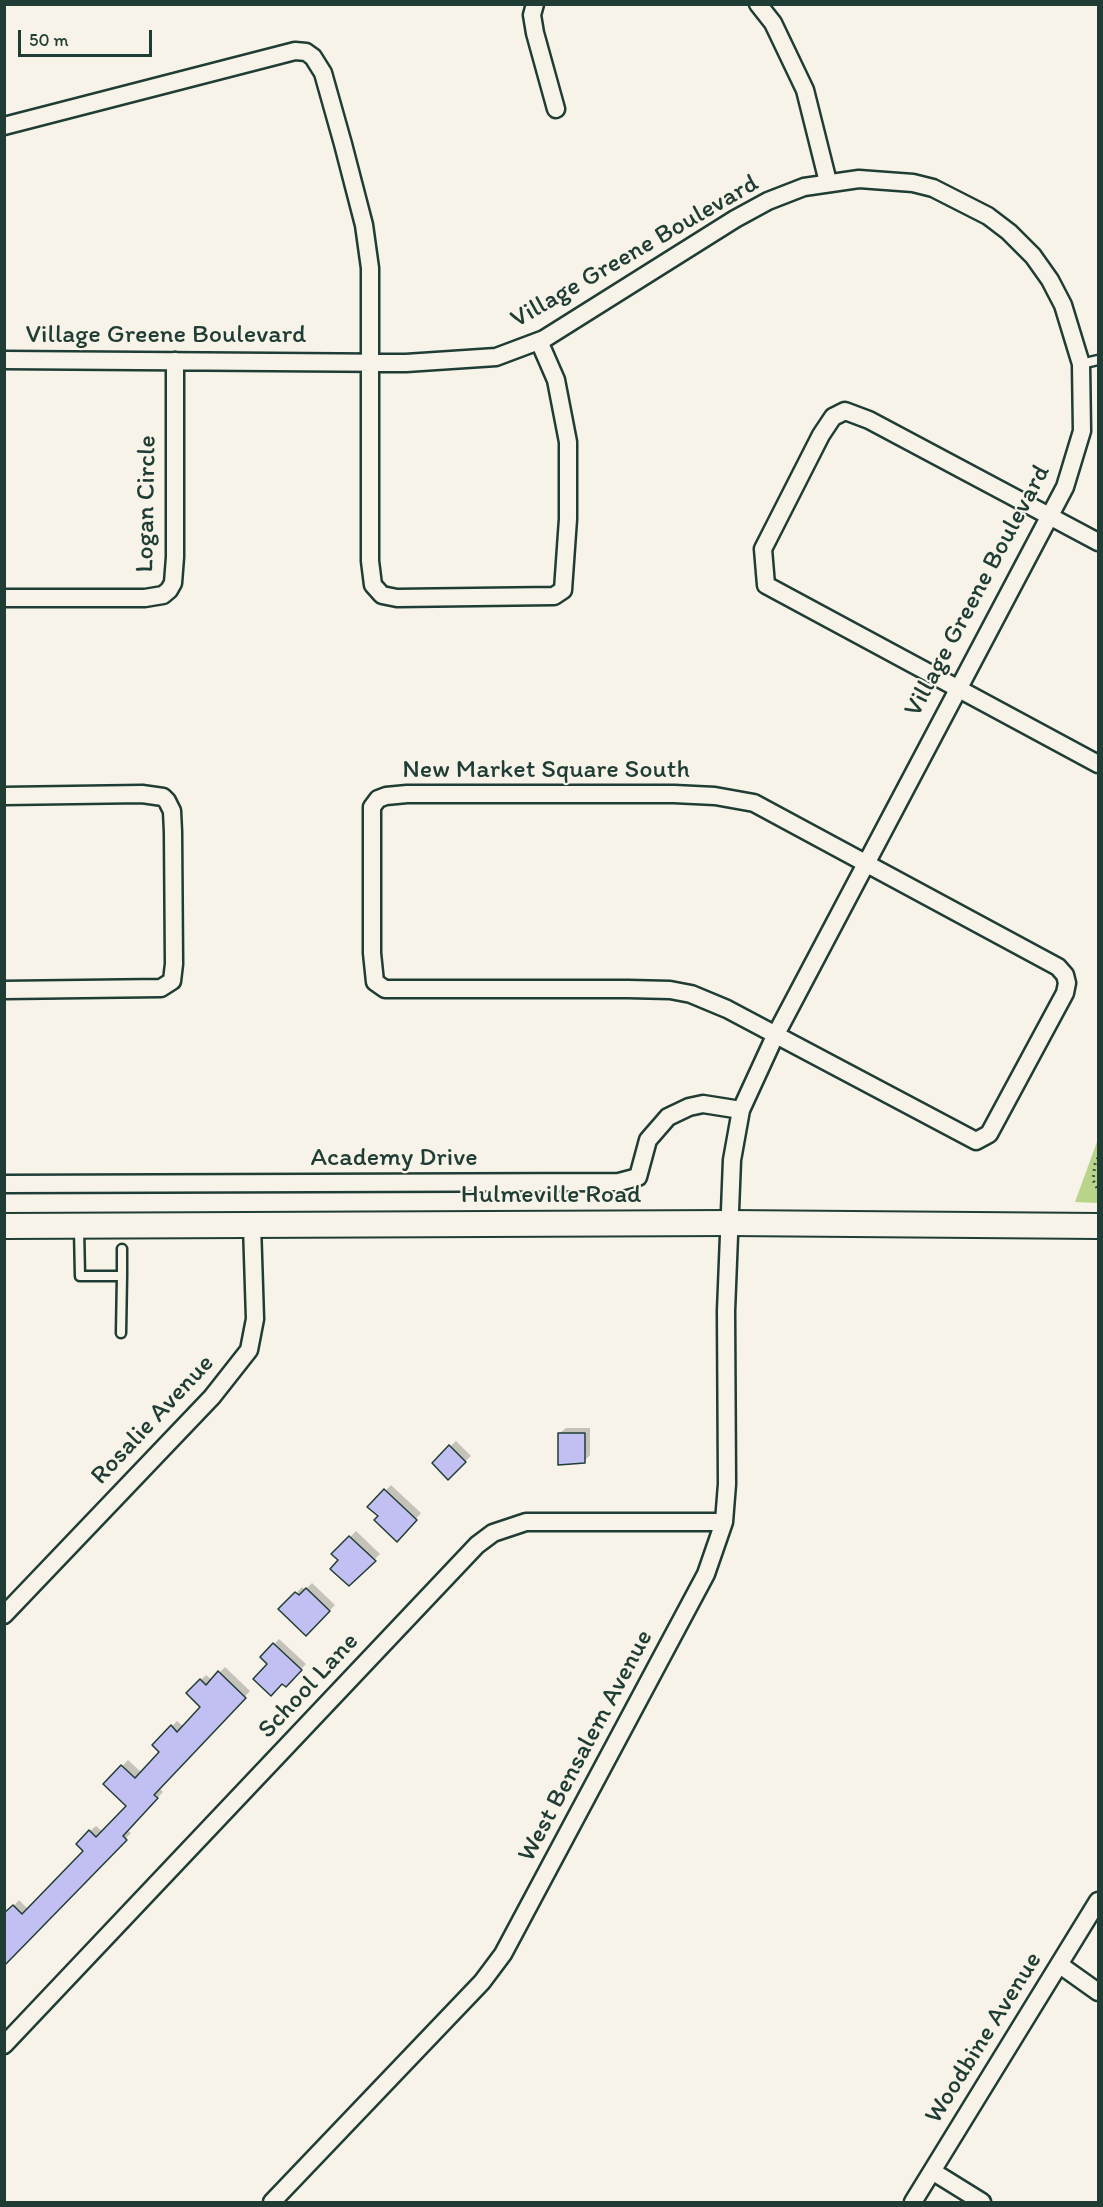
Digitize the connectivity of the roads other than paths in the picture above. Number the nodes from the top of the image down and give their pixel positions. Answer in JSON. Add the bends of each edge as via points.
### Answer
{"nodes":[{"id":1,"x":535,"y":4,"type":"edge"},
{"id":2,"x":758,"y":4,"type":"edge"},
{"id":3,"x":556,"y":110,"type":"dead end"},
{"id":4,"x":4,"y":126,"type":"edge"},
{"id":5,"x":828,"y":182,"type":"junction"},
{"id":6,"x":539,"y":341,"type":"junction"},
{"id":7,"x":4,"y":360,"type":"edge"},
{"id":8,"x":175,"y":360,"type":"junction"},
{"id":9,"x":1098,"y":360,"type":"edge"},
{"id":10,"x":370,"y":362,"type":"junction"},
{"id":11,"x":1081,"y":364,"type":"junction"},
{"id":12,"x":1051,"y":517,"type":"junction"},
{"id":13,"x":1098,"y":542,"type":"edge"},
{"id":14,"x":4,"y":598,"type":"edge"},
{"id":15,"x":957,"y":689,"type":"junction"},
{"id":16,"x":1098,"y":764,"type":"edge"},
{"id":17,"x":4,"y":795,"type":"edge"},
{"id":18,"x":866,"y":863,"type":"junction"},
{"id":19,"x":4,"y":990,"type":"edge"},
{"id":20,"x":775,"y":1036,"type":"junction"},
{"id":21,"x":741,"y":1110,"type":"junction"},
{"id":22,"x":4,"y":1184,"type":"edge"},
{"id":23,"x":729,"y":1223,"type":"junction"},
{"id":24,"x":252,"y":1225,"type":"junction"},
{"id":25,"x":4,"y":1226,"type":"edge"},
{"id":26,"x":78,"y":1226,"type":"junction"},
{"id":27,"x":1098,"y":1226,"type":"edge"},
{"id":28,"x":122,"y":1249,"type":"dead end"},
{"id":29,"x":122,"y":1276,"type":"junction"},
{"id":30,"x":121,"y":1334,"type":"dead end"},
{"id":31,"x":724,"y":1522,"type":"junction"},
{"id":32,"x":4,"y":1615,"type":"edge"},
{"id":33,"x":1098,"y":1901,"type":"edge"},
{"id":34,"x":1060,"y":1965,"type":"junction"},
{"id":35,"x":1098,"y":1992,"type":"edge"},
{"id":36,"x":4,"y":2045,"type":"edge"},
{"id":37,"x":932,"y":2171,"type":"junction"},
{"id":38,"x":272,"y":2202,"type":"edge"},
{"id":39,"x":913,"y":2202,"type":"edge"},
{"id":40,"x":982,"y":2202,"type":"edge"}],
"edges":[{"from":1,"to":3,"type":"street","via":[[535,33]]},
{"from":2,"to":5,"type":"street","via":[[773,24],[805,90]]},
{"from":4,"to":10,"type":"street","via":[[295,51],[306,52],[323,74],[364,225],[372,299]]},
{"from":5,"to":6,"type":"street","name":"Village Greene Boulevard","via":[[768,201],[735,219]]},
{"from":5,"to":11,"type":"street","name":"Village Greene Boulevard","via":[[859,179],[913,183],[988,216],[1033,256],[1050,280],[1063,305]]},
{"from":6,"to":10,"type":"street","name":"Village Greene Boulevard","via":[[496,357]]},
{"from":6,"to":10,"type":"street","via":[[556,380],[568,442],[566,575],[563,590],[554,596],[397,598],[376,591],[370,561]]},
{"from":7,"to":8,"type":"street","name":"Village Greene Boulevard"},
{"from":8,"to":10,"type":"street","name":"Village Greene Boulevard"},
{"from":8,"to":14,"type":"street","name":"Logan Circle","via":[[175,557],[169,590],[163,596],[145,598]]},
{"from":9,"to":11,"type":"lane"},
{"from":11,"to":12,"type":"street","name":"Village Greene Boulevard","via":[[1082,431]]},
{"from":12,"to":13,"type":"street"},
{"from":12,"to":15,"type":"street","name":"Village Greene Boulevard"},
{"from":12,"to":15,"type":"street","via":[[851,412],[840,412],[821,435],[763,549],[766,585]]},
{"from":15,"to":16,"type":"street"},
{"from":15,"to":18,"type":"street","name":"Village Greene Boulevard"},
{"from":17,"to":19,"type":"street","via":[[163,797],[172,812],[174,952],[172,981],[161,988]]},
{"from":18,"to":20,"type":"street","name":"Village Greene Boulevard"},
{"from":18,"to":20,"type":"street","via":[[1058,968],[1065,975],[1065,993],[989,1134],[976,1142]]},
{"from":18,"to":20,"type":"street","name":"New Market Square South","via":[[754,803],[715,796],[407,794],[386,796],[372,807],[372,953],[375,982],[379,986],[403,990],[670,990],[709,1000]]},
{"from":20,"to":21,"type":"street","name":"Village Greene Boulevard"},
{"from":21,"to":22,"type":"street","name":"Academy Drive","via":[[703,1104],[668,1117],[648,1140],[638,1177],[619,1182]]},
{"from":21,"to":23,"type":"street","name":"Village Greene Boulevard","via":[[732,1160]]},
{"from":23,"to":24,"type":"main road","name":"Hulmeville Road"},
{"from":23,"to":27,"type":"main road","name":"Hulmeville Road"},
{"from":23,"to":31,"type":"street","name":"West Bensalem Avenue"},
{"from":24,"to":26,"type":"main road","name":"Hulmeville Road"},
{"from":24,"to":32,"type":"street","name":"Rosalie Avenue","via":[[255,1319],[249,1350],[212,1397]]},
{"from":25,"to":26,"type":"main road","name":"Hulmeville Road"},
{"from":26,"to":29,"type":"lane","via":[[80,1276]]},
{"from":28,"to":29,"type":"lane"},
{"from":29,"to":30,"type":"lane"},
{"from":31,"to":36,"type":"street","name":"School Lane","via":[[526,1522],[493,1533],[477,1545]]},
{"from":31,"to":38,"type":"street","name":"West Bensalem Avenue","via":[[706,1574],[503,1954],[482,1982]]},
{"from":33,"to":34,"type":"street","name":"Woodbine Avenue"},
{"from":34,"to":35,"type":"street"},
{"from":34,"to":37,"type":"street","name":"Woodbine Avenue"},
{"from":37,"to":39,"type":"street","name":"Woodbine Avenue"},
{"from":37,"to":40,"type":"street"}]}
